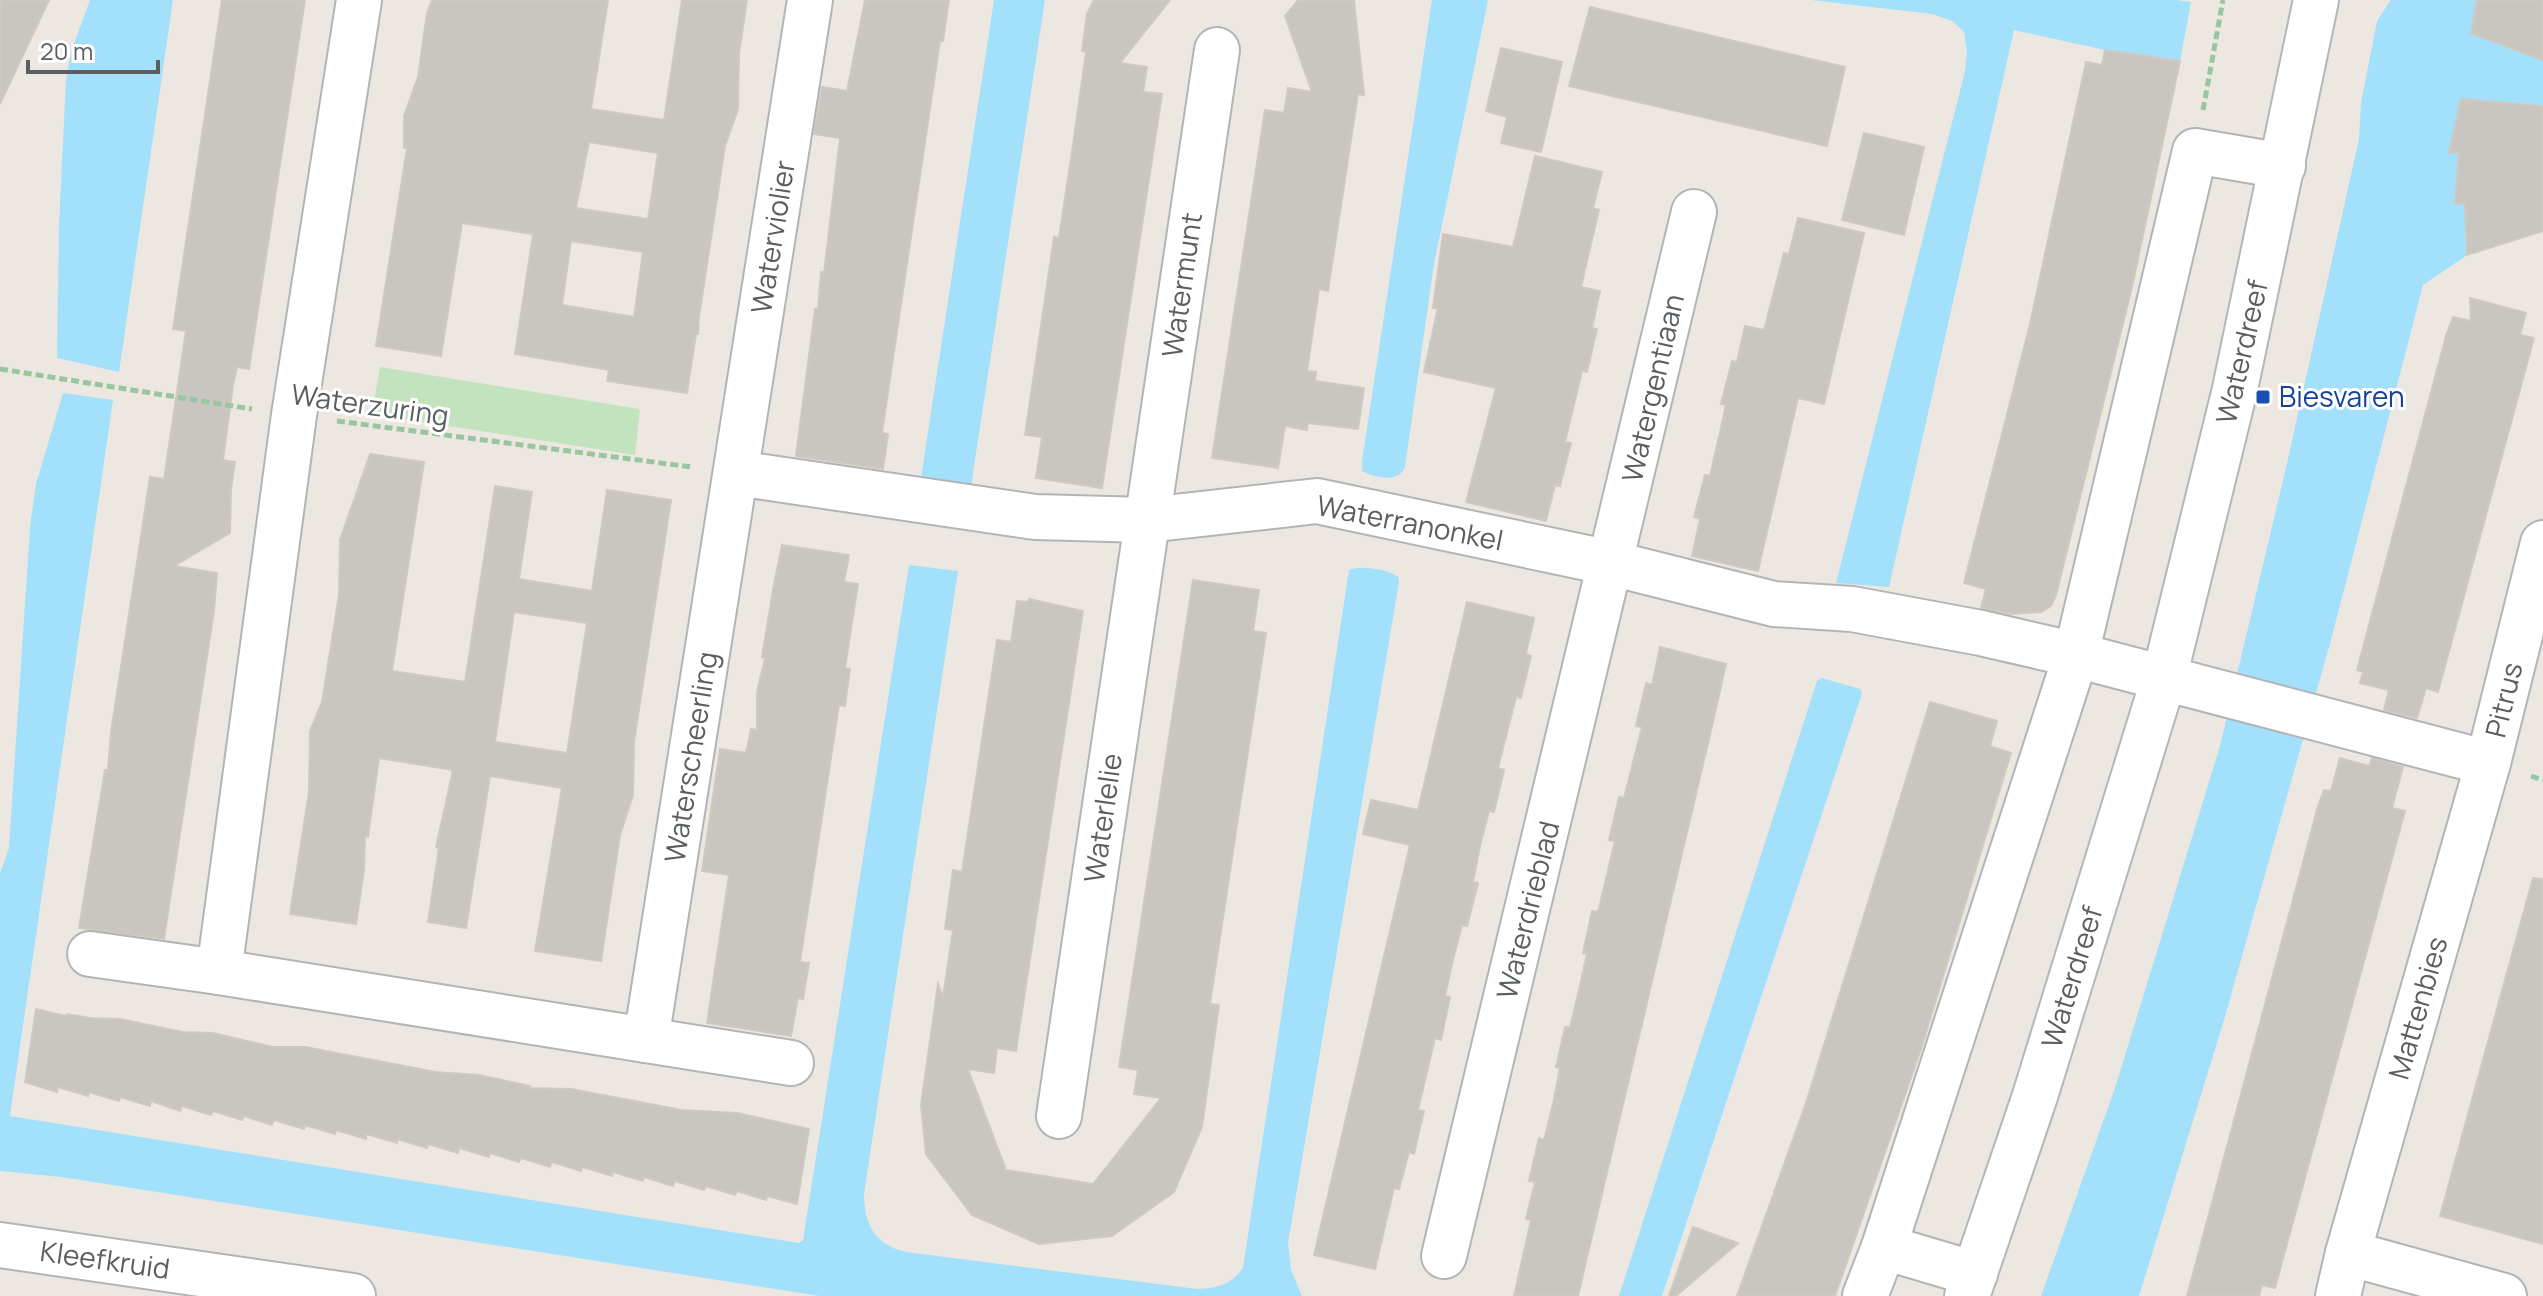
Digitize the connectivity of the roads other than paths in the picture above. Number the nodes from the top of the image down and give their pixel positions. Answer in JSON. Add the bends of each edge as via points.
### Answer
{"nodes":[{"id":1,"x":359,"y":0,"type":"edge"},
{"id":2,"x":810,"y":0,"type":"edge"},
{"id":3,"x":2316,"y":0,"type":"edge"},
{"id":4,"x":1217,"y":50,"type":"dead end"},
{"id":5,"x":2283,"y":166,"type":"junction"},
{"id":6,"x":1694,"y":212,"type":"dead end"},
{"id":7,"x":736,"y":473,"type":"junction"},
{"id":8,"x":1147,"y":520,"type":"junction"},
{"id":9,"x":2543,"y":543,"type":"edge"},
{"id":10,"x":1611,"y":563,"type":"junction"},
{"id":11,"x":2076,"y":655,"type":"junction"},
{"id":12,"x":2164,"y":678,"type":"junction"},
{"id":13,"x":2488,"y":763,"type":"junction"},
{"id":14,"x":90,"y":954,"type":"dead end"},
{"id":15,"x":219,"y":972,"type":"junction"},
{"id":16,"x":646,"y":1040,"type":"junction"},
{"id":17,"x":791,"y":1063,"type":"dead end"},
{"id":18,"x":1059,"y":1116,"type":"dead end"},
{"id":19,"x":0,"y":1245,"type":"edge"},
{"id":20,"x":1884,"y":1247,"type":"junction"},
{"id":21,"x":2348,"y":1253,"type":"junction"},
{"id":22,"x":1444,"y":1256,"type":"dead end"},
{"id":23,"x":1971,"y":1285,"type":"edge"},
{"id":24,"x":353,"y":1296,"type":"edge"},
{"id":25,"x":1865,"y":1296,"type":"edge"},
{"id":26,"x":2338,"y":1296,"type":"edge"},
{"id":27,"x":2504,"y":1296,"type":"edge"}],
"edges":[{"from":1,"to":15,"type":"street","via":[[294,415]]},
{"from":2,"to":7,"type":"street","name":"Waterviolier"},
{"from":3,"to":5,"type":"street","name":"Waterdreef"},
{"from":4,"to":8,"type":"street","name":"Watermunt"},
{"from":5,"to":11,"type":"street","via":[[2195,151]]},
{"from":5,"to":12,"type":"street","name":"Waterdreef"},
{"from":6,"to":10,"type":"street","name":"Watergentiaan"},
{"from":7,"to":8,"type":"street","name":"Waterranonkel","via":[[1035,517]]},
{"from":7,"to":16,"type":"street","name":"Waterscheerling"},
{"from":8,"to":10,"type":"street","name":"Waterranonkel","via":[[1317,501]]},
{"from":8,"to":18,"type":"street","name":"Waterlelie"},
{"from":9,"to":13,"type":"street","name":"Pitrus"},
{"from":10,"to":11,"type":"street","name":"Waterranonkel","via":[[1774,604],[1902,617]]},
{"from":10,"to":22,"type":"street","name":"Waterdrieblad"},
{"from":11,"to":12,"type":"street"},
{"from":11,"to":20,"type":"street"},
{"from":12,"to":13,"type":"street"},
{"from":12,"to":23,"type":"street","name":"Waterdreef"},
{"from":13,"to":21,"type":"street","name":"Mattenbies"},
{"from":14,"to":15,"type":"street"},
{"from":15,"to":16,"type":"street"},
{"from":16,"to":17,"type":"street"},
{"from":19,"to":24,"type":"street","name":"Kleefkruid"},
{"from":20,"to":23,"type":"street","name":"Waterdreef"},
{"from":20,"to":25,"type":"street"},
{"from":21,"to":26,"type":"street","name":"Mattenbies"},
{"from":21,"to":27,"type":"street"}]}
